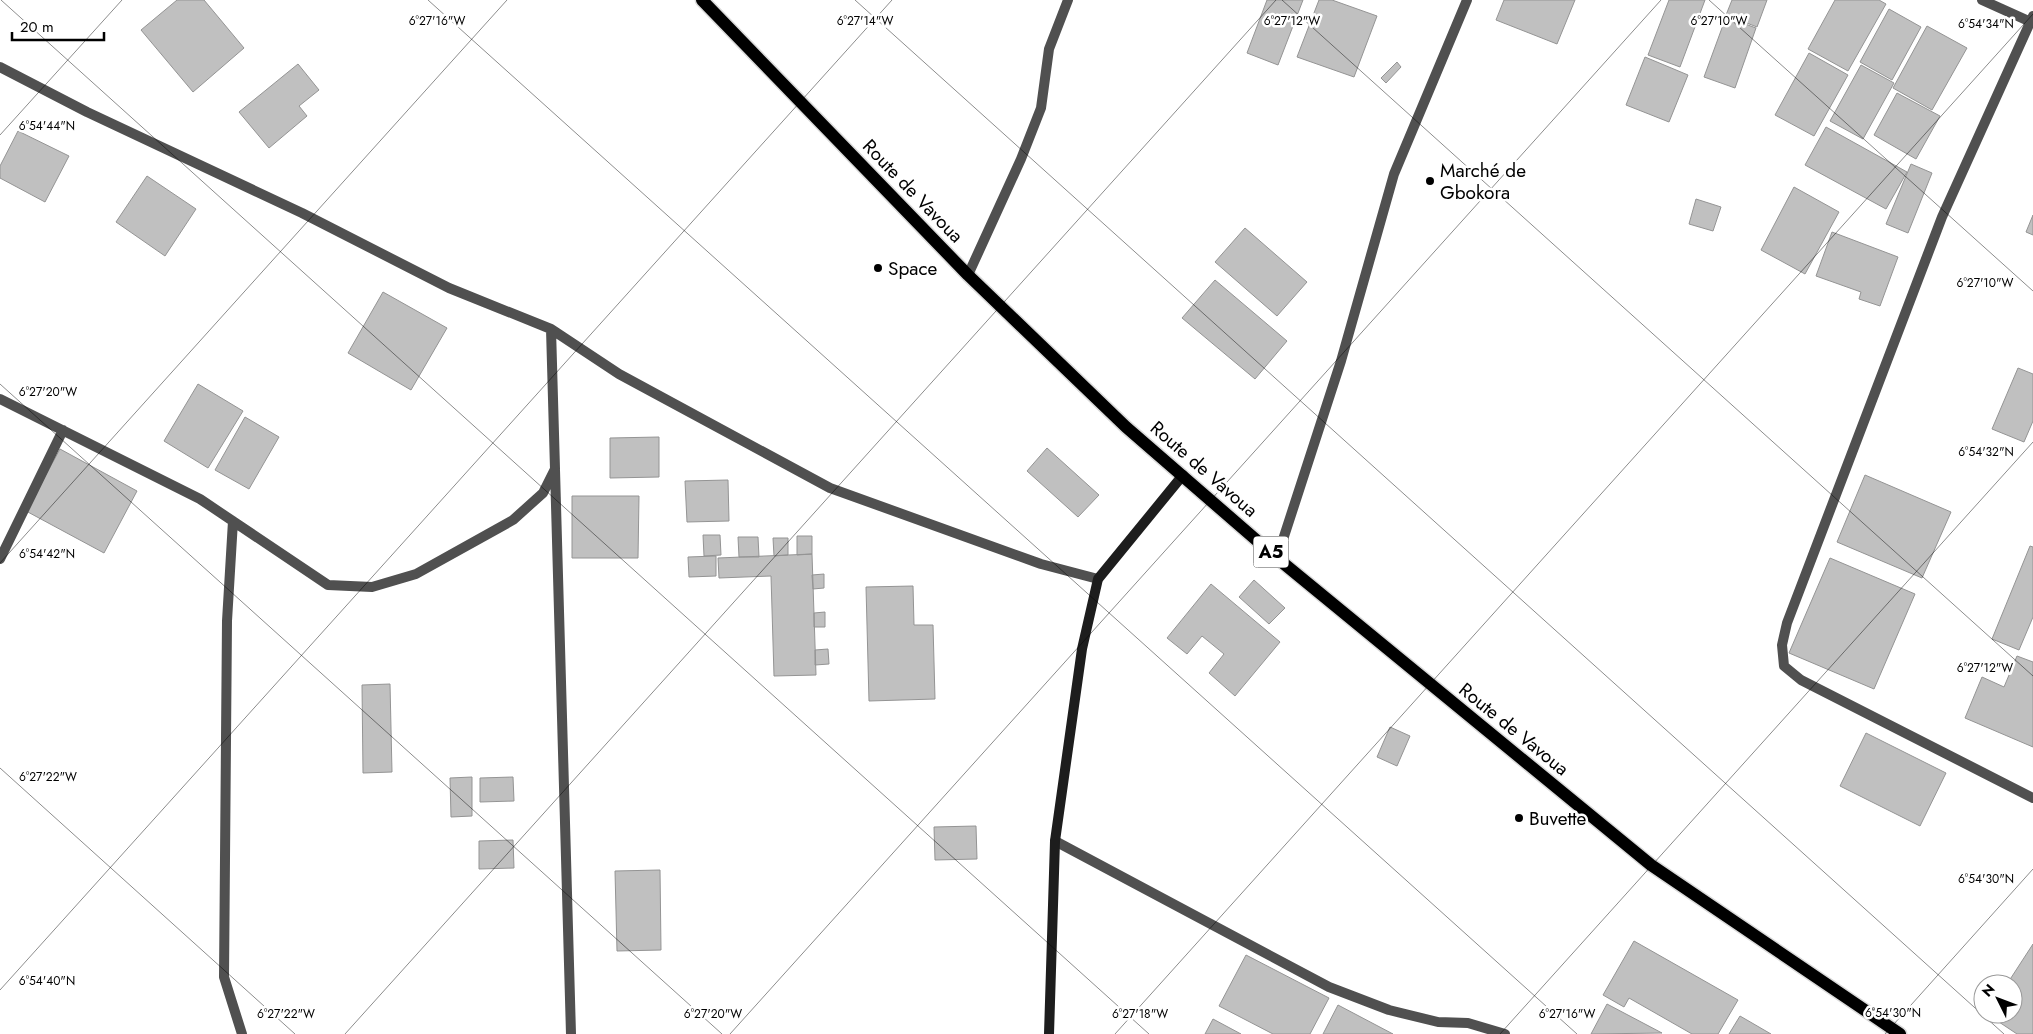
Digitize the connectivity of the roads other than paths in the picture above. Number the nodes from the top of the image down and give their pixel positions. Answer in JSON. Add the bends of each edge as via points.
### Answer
{"nodes":[{"id":1,"x":702,"y":0,"type":"edge"},
{"id":2,"x":1068,"y":0,"type":"edge"},
{"id":3,"x":1467,"y":0,"type":"edge"},
{"id":4,"x":1982,"y":0,"type":"edge"},
{"id":5,"x":2032,"y":20,"type":"edge"},
{"id":6,"x":0,"y":67,"type":"edge"},
{"id":7,"x":968,"y":275,"type":"junction"},
{"id":8,"x":551,"y":329,"type":"junction"},
{"id":9,"x":0,"y":399,"type":"edge"},
{"id":10,"x":63,"y":430,"type":"junction"},
{"id":11,"x":555,"y":469,"type":"junction"},
{"id":12,"x":1183,"y":475,"type":"junction"},
{"id":13,"x":233,"y":520,"type":"junction"},
{"id":14,"x":1277,"y":558,"type":"junction"},
{"id":15,"x":0,"y":559,"type":"edge"},
{"id":16,"x":1098,"y":579,"type":"junction"},
{"id":17,"x":2033,"y":798,"type":"edge"},
{"id":18,"x":1055,"y":841,"type":"junction"},
{"id":19,"x":242,"y":1034,"type":"edge"},
{"id":20,"x":570,"y":1034,"type":"edge"},
{"id":21,"x":1048,"y":1034,"type":"edge"},
{"id":22,"x":1505,"y":1034,"type":"edge"},
{"id":23,"x":1900,"y":1034,"type":"edge"}],
"edges":[{"from":1,"to":7,"type":"main road","name":"Route de Vavoua","number":"A5"},
{"from":2,"to":7,"type":"street","via":[[1049,49],[1042,108]]},
{"from":3,"to":14,"type":"street","via":[[1394,174],[1341,361]]},
{"from":4,"to":5,"type":"street"},
{"from":5,"to":17,"type":"street","via":[[1942,217],[1787,623],[1782,645],[1784,666],[1802,680]]},
{"from":6,"to":8,"type":"street","via":[[449,288]]},
{"from":7,"to":12,"type":"main road","name":"Route de Vavoua","number":"A5","via":[[1126,427]]},
{"from":8,"to":11,"type":"street"},
{"from":8,"to":16,"type":"street","via":[[619,374],[830,488],[1041,564]]},
{"from":9,"to":10,"type":"street"},
{"from":10,"to":13,"type":"street","via":[[200,499]]},
{"from":10,"to":15,"type":"street"},
{"from":11,"to":13,"type":"street","via":[[543,493],[513,520],[416,574],[372,587],[328,585]]},
{"from":11,"to":20,"type":"street"},
{"from":12,"to":14,"type":"main road","name":"Route de Vavoua","number":"A5"},
{"from":12,"to":16,"type":"street"},
{"from":13,"to":19,"type":"street","via":[[227,621],[224,977]]},
{"from":14,"to":23,"type":"main road","name":"Route de Vavoua","number":"A5","via":[[1651,865]]},
{"from":16,"to":18,"type":"street","via":[[1082,649]]},
{"from":18,"to":21,"type":"street"},
{"from":18,"to":22,"type":"street","via":[[1329,987],[1388,1010],[1438,1022],[1468,1023]]}]}
